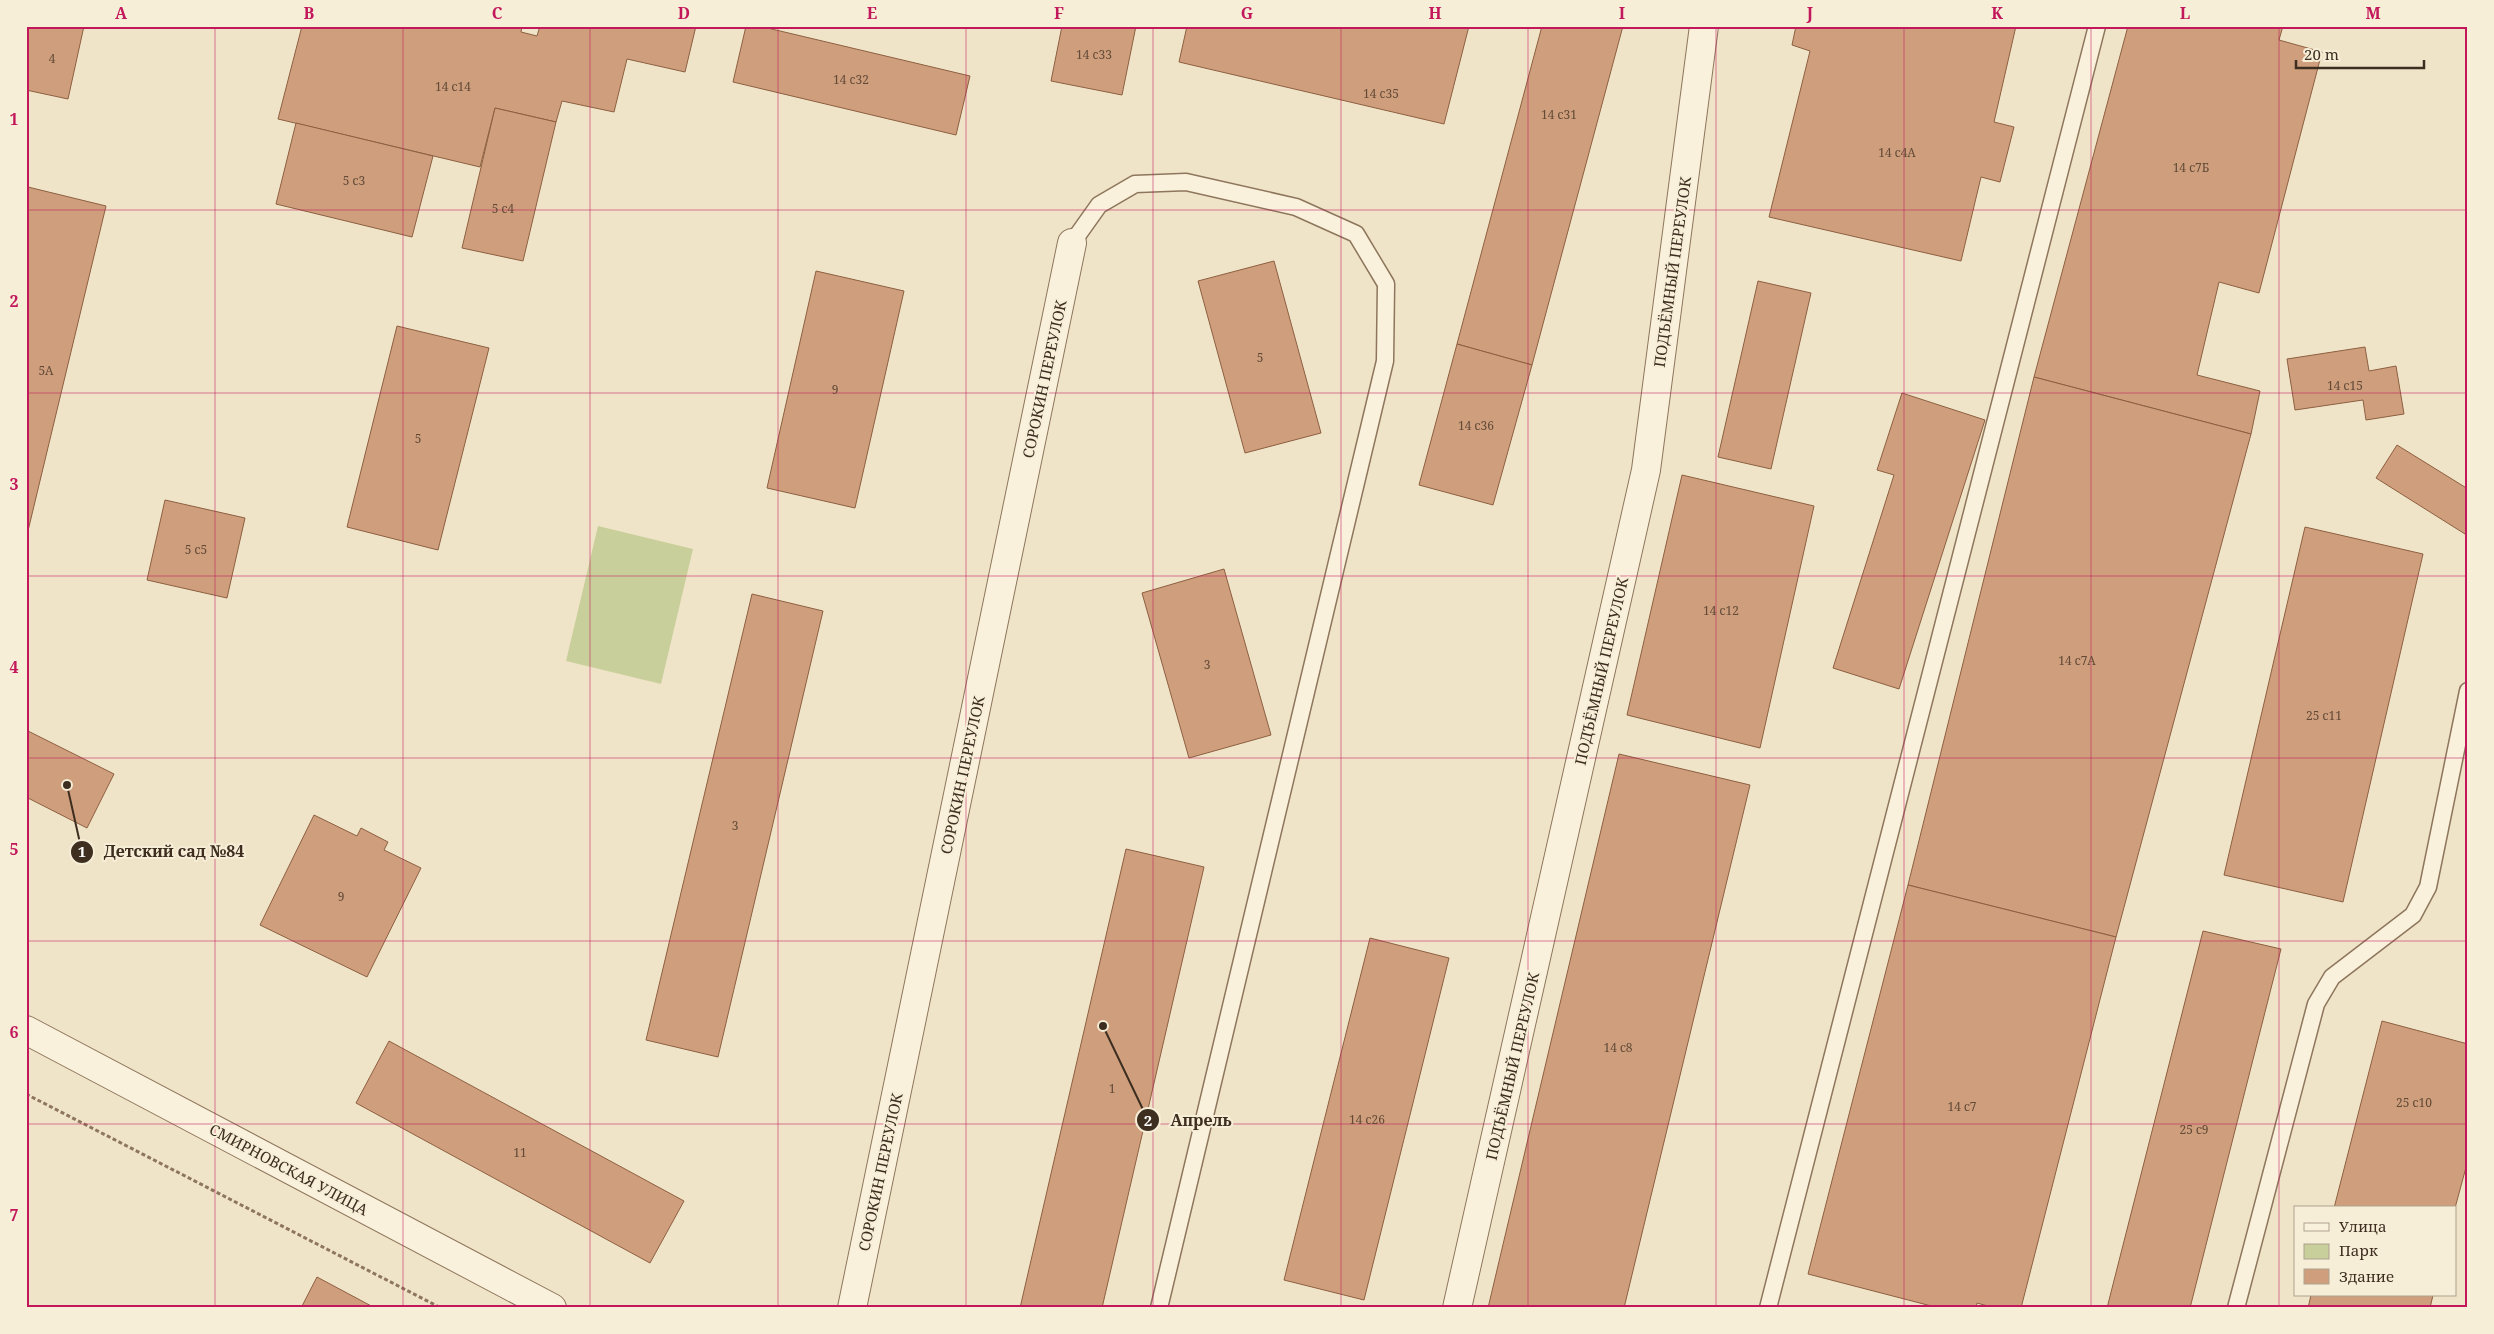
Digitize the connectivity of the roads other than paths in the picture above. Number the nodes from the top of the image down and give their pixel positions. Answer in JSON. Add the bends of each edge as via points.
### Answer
{"nodes":[{"id":1,"x":1704,"y":26,"type":"edge"},
{"id":2,"x":2096,"y":26,"type":"edge"},
{"id":3,"x":1072,"y":243,"type":"joint"},
{"id":4,"x":2468,"y":691,"type":"edge"},
{"id":5,"x":2456,"y":750,"type":"junction"},
{"id":6,"x":2468,"y":762,"type":"edge"},
{"id":7,"x":26,"y":1030,"type":"edge"},
{"id":8,"x":552,"y":1308,"type":"edge"},
{"id":9,"x":852,"y":1308,"type":"edge"},
{"id":10,"x":1159,"y":1308,"type":"edge"},
{"id":11,"x":1457,"y":1308,"type":"edge"},
{"id":12,"x":1768,"y":1308,"type":"edge"},
{"id":13,"x":2236,"y":1308,"type":"edge"}],
"edges":[{"from":1,"to":11,"type":"street","name":"ПОДЪЁМНЫЙ ПЕРЕУЛОК","via":[[1646,470]]},
{"from":2,"to":12,"type":"lane"},
{"from":3,"to":9,"type":"street","name":"СОРОКИН ПЕРЕУЛОК"},
{"from":3,"to":10,"type":"lane","via":[[1098,205],[1135,184],[1186,182],[1296,207],[1356,234],[1386,284],[1385,361]]},
{"from":4,"to":5,"type":"lane"},
{"from":5,"to":6,"type":"lane"},
{"from":5,"to":13,"type":"lane","via":[[2428,887],[2421,901],[2413,914],[2332,977],[2316,1004]]},
{"from":7,"to":8,"type":"street","name":"СМИРНОВСКАЯ УЛИЦА"}]}
